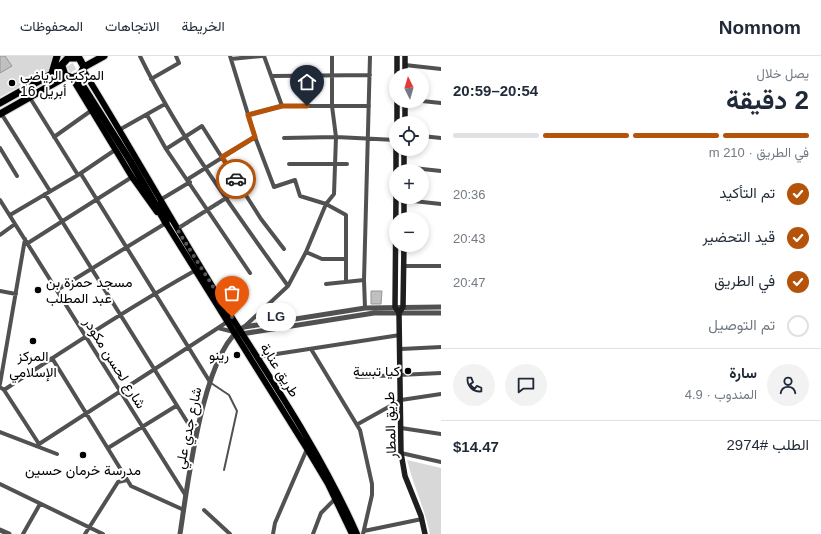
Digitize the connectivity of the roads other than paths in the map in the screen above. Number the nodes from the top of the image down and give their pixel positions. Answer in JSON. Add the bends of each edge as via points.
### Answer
{"nodes":[{"id":1,"x":58,"y":56,"type":"edge"},
{"id":2,"x":104,"y":56,"type":"edge"},
{"id":3,"x":140,"y":56,"type":"edge"},
{"id":4,"x":176,"y":56,"type":"edge"},
{"id":5,"x":263,"y":56,"type":"edge"},
{"id":6,"x":332,"y":56,"type":"edge"},
{"id":7,"x":370,"y":56,"type":"edge"},
{"id":8,"x":397,"y":56,"type":"edge"},
{"id":9,"x":405,"y":56,"type":"edge"},
{"id":10,"x":79,"y":57,"type":"edge"},
{"id":11,"x":230,"y":58,"type":"edge"},
{"id":12,"x":62,"y":65,"type":"junction"},
{"id":13,"x":405,"y":65,"type":"joint"},
{"id":14,"x":397,"y":68,"type":"edge"},
{"id":15,"x":84,"y":69,"type":"junction"},
{"id":16,"x":441,"y":69,"type":"edge"},
{"id":17,"x":51,"y":74,"type":"junction"},
{"id":18,"x":332,"y":75,"type":"junction"},
{"id":19,"x":370,"y":75,"type":"junction"},
{"id":20,"x":273,"y":76,"type":"junction"},
{"id":21,"x":70,"y":77,"type":"junction"},
{"id":22,"x":151,"y":79,"type":"junction"},
{"id":23,"x":83,"y":82,"type":"tunnel mouth"},
{"id":24,"x":30,"y":98,"type":"junction"},
{"id":25,"x":429,"y":102,"type":"edge"},
{"id":26,"x":0,"y":103,"type":"edge"},
{"id":27,"x":441,"y":103,"type":"edge"},
{"id":28,"x":165,"y":104,"type":"junction"},
{"id":29,"x":282,"y":106,"type":"junction"},
{"id":30,"x":332,"y":106,"type":"junction"},
{"id":31,"x":369,"y":106,"type":"junction"},
{"id":32,"x":92,"y":110,"type":"junction"},
{"id":33,"x":1,"y":113,"type":"edge"},
{"id":34,"x":147,"y":115,"type":"junction"},
{"id":35,"x":248,"y":115,"type":"junction"},
{"id":36,"x":119,"y":130,"type":"junction"},
{"id":37,"x":186,"y":136,"type":"junction"},
{"id":38,"x":54,"y":137,"type":"junction"},
{"id":39,"x":255,"y":137,"type":"junction"},
{"id":40,"x":336,"y":137,"type":"junction"},
{"id":41,"x":429,"y":137,"type":"edge"},
{"id":42,"x":284,"y":138,"type":"dead end"},
{"id":43,"x":441,"y":138,"type":"edge"},
{"id":44,"x":369,"y":139,"type":"junction"},
{"id":45,"x":389,"y":140,"type":"edge"},
{"id":46,"x":0,"y":148,"type":"edge"},
{"id":47,"x":166,"y":148,"type":"junction"},
{"id":48,"x":115,"y":150,"type":"junction"},
{"id":49,"x":222,"y":157,"type":"junction"},
{"id":50,"x":289,"y":164,"type":"dead end"},
{"id":51,"x":336,"y":164,"type":"junction"},
{"id":52,"x":347,"y":164,"type":"dead end"},
{"id":53,"x":205,"y":167,"type":"junction"},
{"id":54,"x":429,"y":170,"type":"edge"},
{"id":55,"x":441,"y":171,"type":"edge"},
{"id":56,"x":79,"y":175,"type":"junction"},
{"id":57,"x":17,"y":176,"type":"dead end"},
{"id":58,"x":132,"y":177,"type":"junction"},
{"id":59,"x":189,"y":180,"type":"junction"},
{"id":60,"x":242,"y":188,"type":"junction"},
{"id":61,"x":50,"y":191,"type":"junction"},
{"id":62,"x":45,"y":194,"type":"junction"},
{"id":63,"x":226,"y":198,"type":"junction"},
{"id":64,"x":0,"y":200,"type":"edge"},
{"id":65,"x":96,"y":200,"type":"junction"},
{"id":66,"x":160,"y":200,"type":"junction"},
{"id":67,"x":429,"y":202,"type":"edge"},
{"id":68,"x":326,"y":204,"type":"junction"},
{"id":69,"x":396,"y":204,"type":"edge"},
{"id":70,"x":441,"y":204,"type":"edge"},
{"id":71,"x":208,"y":209,"type":"junction"},
{"id":72,"x":10,"y":215,"type":"junction"},
{"id":73,"x":168,"y":220,"type":"junction"},
{"id":74,"x":62,"y":222,"type":"junction"},
{"id":75,"x":15,"y":224,"type":"junction"},
{"id":76,"x":177,"y":229,"type":"junction"},
{"id":77,"x":0,"y":235,"type":"edge"},
{"id":78,"x":26,"y":241,"type":"junction"},
{"id":79,"x":126,"y":248,"type":"junction"},
{"id":80,"x":284,"y":249,"type":"dead end"},
{"id":81,"x":306,"y":252,"type":"junction"},
{"id":82,"x":404,"y":252,"type":"edge"},
{"id":83,"x":346,"y":259,"type":"junction"},
{"id":84,"x":404,"y":266,"type":"junction"},
{"id":85,"x":441,"y":266,"type":"edge"},
{"id":86,"x":92,"y":269,"type":"junction"},
{"id":87,"x":196,"y":270,"type":"junction"},
{"id":88,"x":250,"y":272,"type":"dead end"},
{"id":89,"x":364,"y":280,"type":"junction"},
{"id":90,"x":346,"y":281,"type":"junction"},
{"id":91,"x":326,"y":284,"type":"dead end"},
{"id":92,"x":288,"y":286,"type":"junction"},
{"id":93,"x":57,"y":290,"type":"junction"},
{"id":94,"x":0,"y":291,"type":"edge"},
{"id":95,"x":154,"y":293,"type":"junction"},
{"id":96,"x":16,"y":294,"type":"junction"},
{"id":97,"x":395,"y":307,"type":"junction"},
{"id":98,"x":403,"y":307,"type":"junction"},
{"id":99,"x":441,"y":307,"type":"edge"},
{"id":100,"x":365,"y":308,"type":"junction"},
{"id":101,"x":399,"y":313,"type":"junction"},
{"id":102,"x":441,"y":313,"type":"edge"},
{"id":103,"x":120,"y":314,"type":"junction"},
{"id":104,"x":227,"y":322,"type":"junction"},
{"id":105,"x":218,"y":328,"type":"junction"},
{"id":106,"x":240,"y":331,"type":"junction"},
{"id":107,"x":86,"y":335,"type":"junction"},
{"id":108,"x":401,"y":335,"type":"junction"},
{"id":109,"x":189,"y":347,"type":"junction"},
{"id":110,"x":441,"y":347,"type":"edge"},
{"id":111,"x":312,"y":349,"type":"junction"},
{"id":112,"x":401,"y":349,"type":"junction"},
{"id":113,"x":52,"y":358,"type":"junction"},
{"id":114,"x":257,"y":358,"type":"junction"},
{"id":115,"x":153,"y":369,"type":"junction"},
{"id":116,"x":441,"y":373,"type":"edge"},
{"id":117,"x":401,"y":375,"type":"junction"},
{"id":118,"x":357,"y":377,"type":"dead end"},
{"id":119,"x":210,"y":382,"type":"junction"},
{"id":120,"x":0,"y":384,"type":"edge"},
{"id":121,"x":2,"y":389,"type":"edge"},
{"id":122,"x":119,"y":391,"type":"junction"},
{"id":123,"x":441,"y":394,"type":"edge"},
{"id":124,"x":401,"y":400,"type":"junction"},
{"id":125,"x":176,"y":406,"type":"junction"},
{"id":126,"x":86,"y":413,"type":"junction"},
{"id":127,"x":358,"y":424,"type":"junction"},
{"id":128,"x":142,"y":427,"type":"junction"},
{"id":129,"x":401,"y":428,"type":"junction"},
{"id":130,"x":0,"y":432,"type":"edge"},
{"id":131,"x":441,"y":434,"type":"edge"},
{"id":132,"x":196,"y":436,"type":"junction"},
{"id":133,"x":37,"y":445,"type":"junction"},
{"id":134,"x":108,"y":448,"type":"junction"},
{"id":135,"x":307,"y":448,"type":"junction"},
{"id":136,"x":401,"y":453,"type":"junction"},
{"id":137,"x":58,"y":454,"type":"dead end"},
{"id":138,"x":441,"y":462,"type":"edge"},
{"id":139,"x":224,"y":470,"type":"dead end"},
{"id":140,"x":127,"y":480,"type":"junction"},
{"id":141,"x":0,"y":484,"type":"edge"},
{"id":142,"x":186,"y":496,"type":"junction"},
{"id":143,"x":335,"y":499,"type":"junction"},
{"id":144,"x":40,"y":504,"type":"junction"},
{"id":145,"x":184,"y":510,"type":"junction"},
{"id":146,"x":204,"y":510,"type":"dead end"},
{"id":147,"x":422,"y":519,"type":"junction"},
{"id":148,"x":89,"y":528,"type":"junction"},
{"id":149,"x":0,"y":530,"type":"edge"},
{"id":150,"x":364,"y":533,"type":"edge"},
{"id":151,"x":9,"y":534,"type":"edge"},
{"id":152,"x":23,"y":534,"type":"edge"},
{"id":153,"x":85,"y":534,"type":"edge"},
{"id":154,"x":103,"y":534,"type":"edge"},
{"id":155,"x":180,"y":534,"type":"edge"},
{"id":156,"x":230,"y":534,"type":"edge"},
{"id":157,"x":273,"y":534,"type":"edge"},
{"id":158,"x":313,"y":534,"type":"edge"},
{"id":159,"x":352,"y":534,"type":"edge"},
{"id":160,"x":357,"y":534,"type":"edge"},
{"id":161,"x":425,"y":534,"type":"edge"}],
"edges":[{"from":1,"to":12,"type":"highway"},
{"from":1,"to":17,"type":"highway"},
{"from":2,"to":15,"type":"highway"},
{"from":3,"to":22,"type":"street"},
{"from":4,"to":22,"type":"street","via":[[179,63]]},
{"from":5,"to":11,"type":"street"},
{"from":5,"to":20,"type":"street"},
{"from":6,"to":18,"type":"street"},
{"from":7,"to":19,"type":"street"},
{"from":8,"to":14,"type":"main road"},
{"from":9,"to":13,"type":"main road"},
{"from":10,"to":12,"type":"highway","via":[[68,58]]},
{"from":10,"to":15,"type":"highway"},
{"from":11,"to":35,"type":"street"},
{"from":12,"to":17,"type":"highway"},
{"from":12,"to":21,"type":"highway"},
{"from":13,"to":16,"type":"street"},
{"from":15,"to":21,"type":"highway","via":[[78,77]]},
{"from":15,"to":36,"type":"main road"},
{"from":17,"to":26,"type":"highway"},
{"from":18,"to":19,"type":"street"},
{"from":18,"to":20,"type":"street"},
{"from":18,"to":30,"type":"street"},
{"from":19,"to":31,"type":"street"},
{"from":20,"to":29,"type":"street"},
{"from":21,"to":24,"type":"highway"},
{"from":21,"to":32,"type":"main road"},
{"from":22,"to":28,"type":"street"},
{"from":23,"to":73,"type":"highway","name":"طريق عنابة"},
{"from":24,"to":33,"type":"highway"},
{"from":24,"to":38,"type":"street"},
{"from":25,"to":27,"type":"street"},
{"from":28,"to":34,"type":"street"},
{"from":28,"to":37,"type":"street"},
{"from":29,"to":30,"type":"street"},
{"from":29,"to":35,"type":"street"},
{"from":30,"to":31,"type":"street"},
{"from":30,"to":40,"type":"street"},
{"from":31,"to":44,"type":"street"},
{"from":32,"to":38,"type":"street"},
{"from":32,"to":48,"type":"main road"},
{"from":33,"to":61,"type":"street"},
{"from":34,"to":36,"type":"street"},
{"from":34,"to":47,"type":"street"},
{"from":35,"to":39,"type":"street"},
{"from":36,"to":66,"type":"main road"},
{"from":37,"to":47,"type":"street"},
{"from":37,"to":49,"type":"street","via":[[202,126]]},
{"from":37,"to":53,"type":"street"},
{"from":38,"to":56,"type":"street"},
{"from":39,"to":49,"type":"street"},
{"from":39,"to":68,"type":"street","via":[[274,187],[295,180],[300,196]]},
{"from":40,"to":42,"type":"street"},
{"from":40,"to":44,"type":"street"},
{"from":40,"to":51,"type":"street"},
{"from":41,"to":43,"type":"street"},
{"from":44,"to":45,"type":"street"},
{"from":44,"to":89,"type":"street"},
{"from":46,"to":57,"type":"street"},
{"from":47,"to":59,"type":"street"},
{"from":48,"to":56,"type":"street"},
{"from":48,"to":58,"type":"main road"},
{"from":49,"to":53,"type":"street"},
{"from":49,"to":60,"type":"street"},
{"from":50,"to":51,"type":"street"},
{"from":51,"to":52,"type":"street"},
{"from":51,"to":68,"type":"street","via":[[334,194]]},
{"from":53,"to":59,"type":"street"},
{"from":53,"to":63,"type":"street"},
{"from":54,"to":55,"type":"street"},
{"from":56,"to":61,"type":"street"},
{"from":56,"to":65,"type":"street"},
{"from":58,"to":65,"type":"street"},
{"from":58,"to":73,"type":"main road"},
{"from":59,"to":66,"type":"street"},
{"from":59,"to":71,"type":"street"},
{"from":60,"to":63,"type":"street"},
{"from":60,"to":80,"type":"street","via":[[261,220]]},
{"from":61,"to":62,"type":"street"},
{"from":62,"to":72,"type":"street"},
{"from":62,"to":74,"type":"street"},
{"from":63,"to":71,"type":"street"},
{"from":63,"to":92,"type":"street"},
{"from":64,"to":72,"type":"street","name":"شارع لحسن مكودر"},
{"from":65,"to":74,"type":"street"},
{"from":65,"to":79,"type":"street"},
{"from":66,"to":73,"type":"main road"},
{"from":67,"to":70,"type":"street"},
{"from":68,"to":81,"type":"street"},
{"from":68,"to":83,"type":"street","via":[[346,215]]},
{"from":69,"to":97,"type":"main road"},
{"from":71,"to":76,"type":"street"},
{"from":71,"to":88,"type":"street"},
{"from":72,"to":75,"type":"street","name":"شارع لحسن مكودر"},
{"from":73,"to":76,"type":"main road","name":"طريق عنابة"},
{"from":73,"to":79,"type":"street"},
{"from":73,"to":87,"type":"main road","name":"طريق عنابة"},
{"from":74,"to":78,"type":"street"},
{"from":74,"to":86,"type":"street"},
{"from":75,"to":77,"type":"street"},
{"from":75,"to":78,"type":"street","name":"شارع لحسن مكودر"},
{"from":76,"to":106,"type":"main road","name":"طريق عنابة"},
{"from":78,"to":93,"type":"street","name":"شارع لحسن مكودر"},
{"from":78,"to":96,"type":"street"},
{"from":79,"to":86,"type":"street"},
{"from":79,"to":95,"type":"street"},
{"from":81,"to":83,"type":"street","via":[[322,259]]},
{"from":81,"to":92,"type":"street"},
{"from":82,"to":84,"type":"main road"},
{"from":83,"to":90,"type":"street"},
{"from":84,"to":85,"type":"street"},
{"from":84,"to":98,"type":"main road"},
{"from":86,"to":93,"type":"street"},
{"from":86,"to":103,"type":"street"},
{"from":87,"to":95,"type":"street"},
{"from":87,"to":104,"type":"main road","name":"طريق عنابة"},
{"from":89,"to":90,"type":"street"},
{"from":89,"to":100,"type":"street"},
{"from":90,"to":91,"type":"street"},
{"from":92,"to":106,"type":"street"},
{"from":93,"to":107,"type":"street","name":"شارع لحسن مكودر"},
{"from":94,"to":96,"type":"street"},
{"from":95,"to":103,"type":"street"},
{"from":95,"to":109,"type":"street"},
{"from":96,"to":120,"type":"street"},
{"from":97,"to":98,"type":"street"},
{"from":97,"to":100,"type":"street"},
{"from":97,"to":101,"type":"main road","name":"طريق المطار"},
{"from":98,"to":99,"type":"street"},
{"from":98,"to":101,"type":"main road"},
{"from":100,"to":106,"type":"street"},
{"from":101,"to":102,"type":"street"},
{"from":101,"to":106,"type":"street","via":[[374,313]]},
{"from":101,"to":108,"type":"main road","name":"طريق المطار"},
{"from":103,"to":107,"type":"street"},
{"from":103,"to":115,"type":"street"},
{"from":104,"to":105,"type":"street"},
{"from":104,"to":106,"type":"main road","name":"طريق عنابة"},
{"from":105,"to":106,"type":"street"},
{"from":105,"to":109,"type":"street"},
{"from":106,"to":114,"type":"main road","name":"طريق عنابة"},
{"from":106,"to":119,"type":"street","name":"شارع جدي علي","via":[[224,348]]},
{"from":106,"to":135,"type":"main road","name":"طريق عنابة"},
{"from":107,"to":113,"type":"street"},
{"from":107,"to":122,"type":"street","name":"شارع لحسن مكودر"},
{"from":108,"to":111,"type":"street"},
{"from":108,"to":112,"type":"main road","name":"طريق المطار"},
{"from":109,"to":115,"type":"street"},
{"from":109,"to":119,"type":"street"},
{"from":110,"to":112,"type":"street"},
{"from":111,"to":114,"type":"street"},
{"from":111,"to":127,"type":"street"},
{"from":112,"to":117,"type":"main road","name":"طريق المطار"},
{"from":113,"to":121,"type":"street"},
{"from":113,"to":126,"type":"street"},
{"from":114,"to":160,"type":"main road","name":"طريق عنابة","via":[[337,491]]},
{"from":115,"to":122,"type":"street"},
{"from":115,"to":125,"type":"street"},
{"from":116,"to":117,"type":"street"},
{"from":117,"to":118,"type":"street"},
{"from":117,"to":124,"type":"main road","name":"طريق المطار"},
{"from":119,"to":132,"type":"street","name":"شارع جدي علي"},
{"from":119,"to":139,"type":"lane","via":[[229,395],[237,411]]},
{"from":121,"to":133,"type":"street"},
{"from":122,"to":126,"type":"street"},
{"from":122,"to":128,"type":"street","name":"شارع لحسن مكودر"},
{"from":123,"to":124,"type":"street"},
{"from":124,"to":127,"type":"street"},
{"from":124,"to":129,"type":"main road","name":"طريق المطار"},
{"from":125,"to":128,"type":"street"},
{"from":125,"to":132,"type":"street"},
{"from":126,"to":133,"type":"street"},
{"from":126,"to":134,"type":"street"},
{"from":127,"to":150,"type":"street","via":[[372,484],[371,504]]},
{"from":128,"to":134,"type":"street"},
{"from":128,"to":142,"type":"street","name":"شارع لحسن مكودر"},
{"from":129,"to":131,"type":"street"},
{"from":129,"to":136,"type":"main road","name":"طريق المطار"},
{"from":130,"to":133,"type":"street"},
{"from":132,"to":142,"type":"street","name":"شارع جدي علي"},
{"from":133,"to":137,"type":"street"},
{"from":134,"to":140,"type":"street"},
{"from":135,"to":143,"type":"main road","name":"طريق عنابة"},
{"from":135,"to":157,"type":"street"},
{"from":136,"to":138,"type":"street"},
{"from":136,"to":147,"type":"main road","name":"طريق المطار","via":[[408,486]]},
{"from":140,"to":145,"type":"street","via":[[135,489]]},
{"from":140,"to":148,"type":"street","via":[[118,482]]},
{"from":141,"to":144,"type":"street"},
{"from":142,"to":145,"type":"street","name":"شارع جدي علي"},
{"from":143,"to":158,"type":"street","via":[[321,513]]},
{"from":143,"to":159,"type":"main road","name":"طريق عنابة"},
{"from":144,"to":148,"type":"street"},
{"from":144,"to":152,"type":"street"},
{"from":145,"to":155,"type":"street","name":"شارع جدي علي"},
{"from":146,"to":156,"type":"street"},
{"from":147,"to":150,"type":"street"},
{"from":147,"to":161,"type":"main road","name":"طريق المطار"},
{"from":148,"to":153,"type":"street"},
{"from":148,"to":154,"type":"street"},
{"from":149,"to":151,"type":"street"}]}
